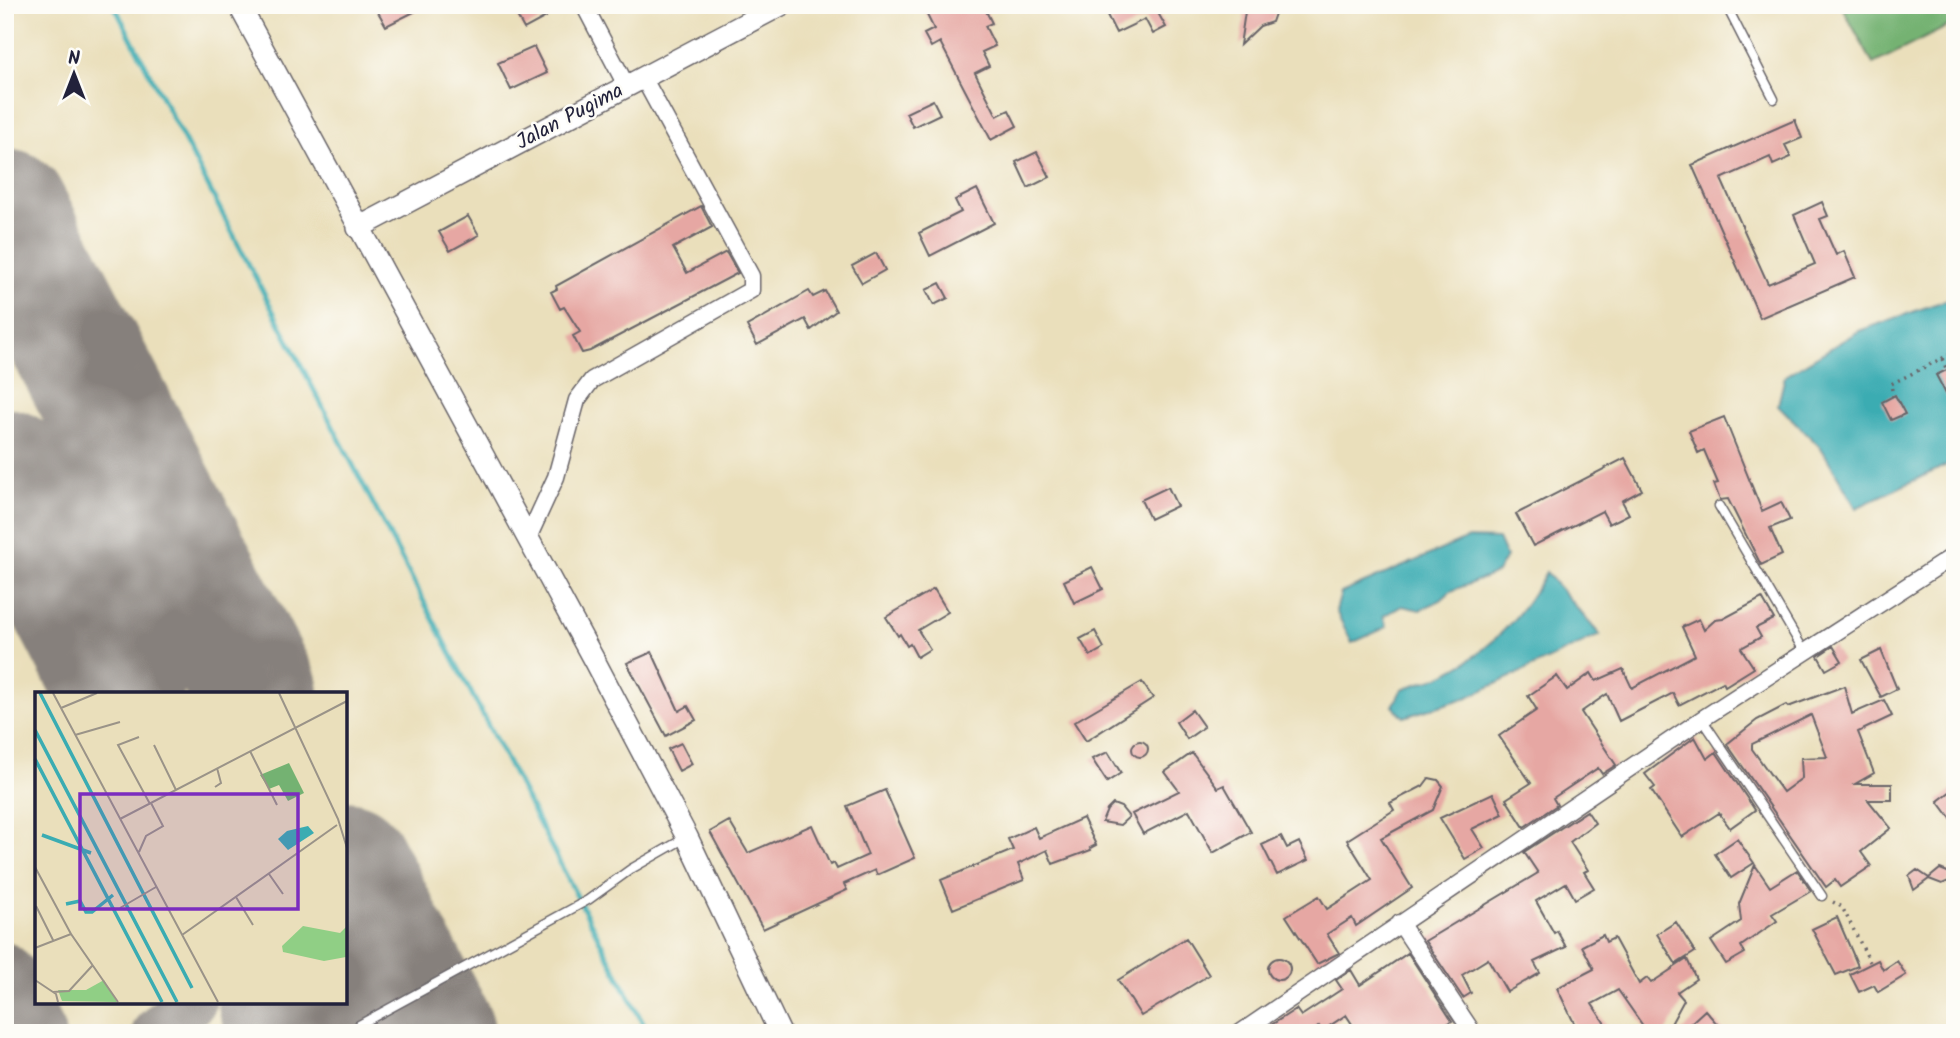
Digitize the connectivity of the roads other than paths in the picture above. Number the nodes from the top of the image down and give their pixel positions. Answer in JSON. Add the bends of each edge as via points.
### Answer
{"nodes":[{"id":1,"x":239,"y":5,"type":"edge"},
{"id":2,"x":584,"y":5,"type":"edge"},
{"id":3,"x":781,"y":5,"type":"edge"},
{"id":4,"x":1726,"y":5,"type":"edge"},
{"id":5,"x":635,"y":83,"type":"junction"},
{"id":6,"x":1774,"y":99,"type":"dead end"},
{"id":7,"x":358,"y":228,"type":"junction"},
{"id":8,"x":1719,"y":506,"type":"dead end"},
{"id":9,"x":528,"y":538,"type":"junction"},
{"id":10,"x":1955,"y":555,"type":"edge"},
{"id":11,"x":1804,"y":651,"type":"junction"},
{"id":12,"x":1702,"y":719,"type":"junction"},
{"id":13,"x":687,"y":837,"type":"junction"},
{"id":14,"x":1822,"y":896,"type":"road end"},
{"id":15,"x":1400,"y":923,"type":"junction"},
{"id":16,"x":359,"y":1025,"type":"dead end"},
{"id":17,"x":780,"y":1033,"type":"edge"},
{"id":18,"x":1240,"y":1033,"type":"edge"},
{"id":19,"x":1473,"y":1033,"type":"edge"}],
"edges":[{"from":1,"to":7,"type":"main road"},
{"from":2,"to":5,"type":"street"},
{"from":3,"to":5,"type":"main road","name":"Jalan Pugima"},
{"from":4,"to":6,"type":"lane"},
{"from":5,"to":7,"type":"main road","name":"Jalan Pugima"},
{"from":5,"to":9,"type":"street","via":[[732,238],[751,276],[751,290],[592,380],[577,400],[556,477]]},
{"from":7,"to":9,"type":"main road"},
{"from":8,"to":11,"type":"lane"},
{"from":9,"to":13,"type":"main road"},
{"from":10,"to":11,"type":"street"},
{"from":11,"to":12,"type":"street"},
{"from":12,"to":14,"type":"lane"},
{"from":12,"to":15,"type":"street"},
{"from":13,"to":16,"type":"lane","via":[[588,900]]},
{"from":13,"to":17,"type":"main road"},
{"from":15,"to":18,"type":"street"},
{"from":15,"to":19,"type":"street"}]}
